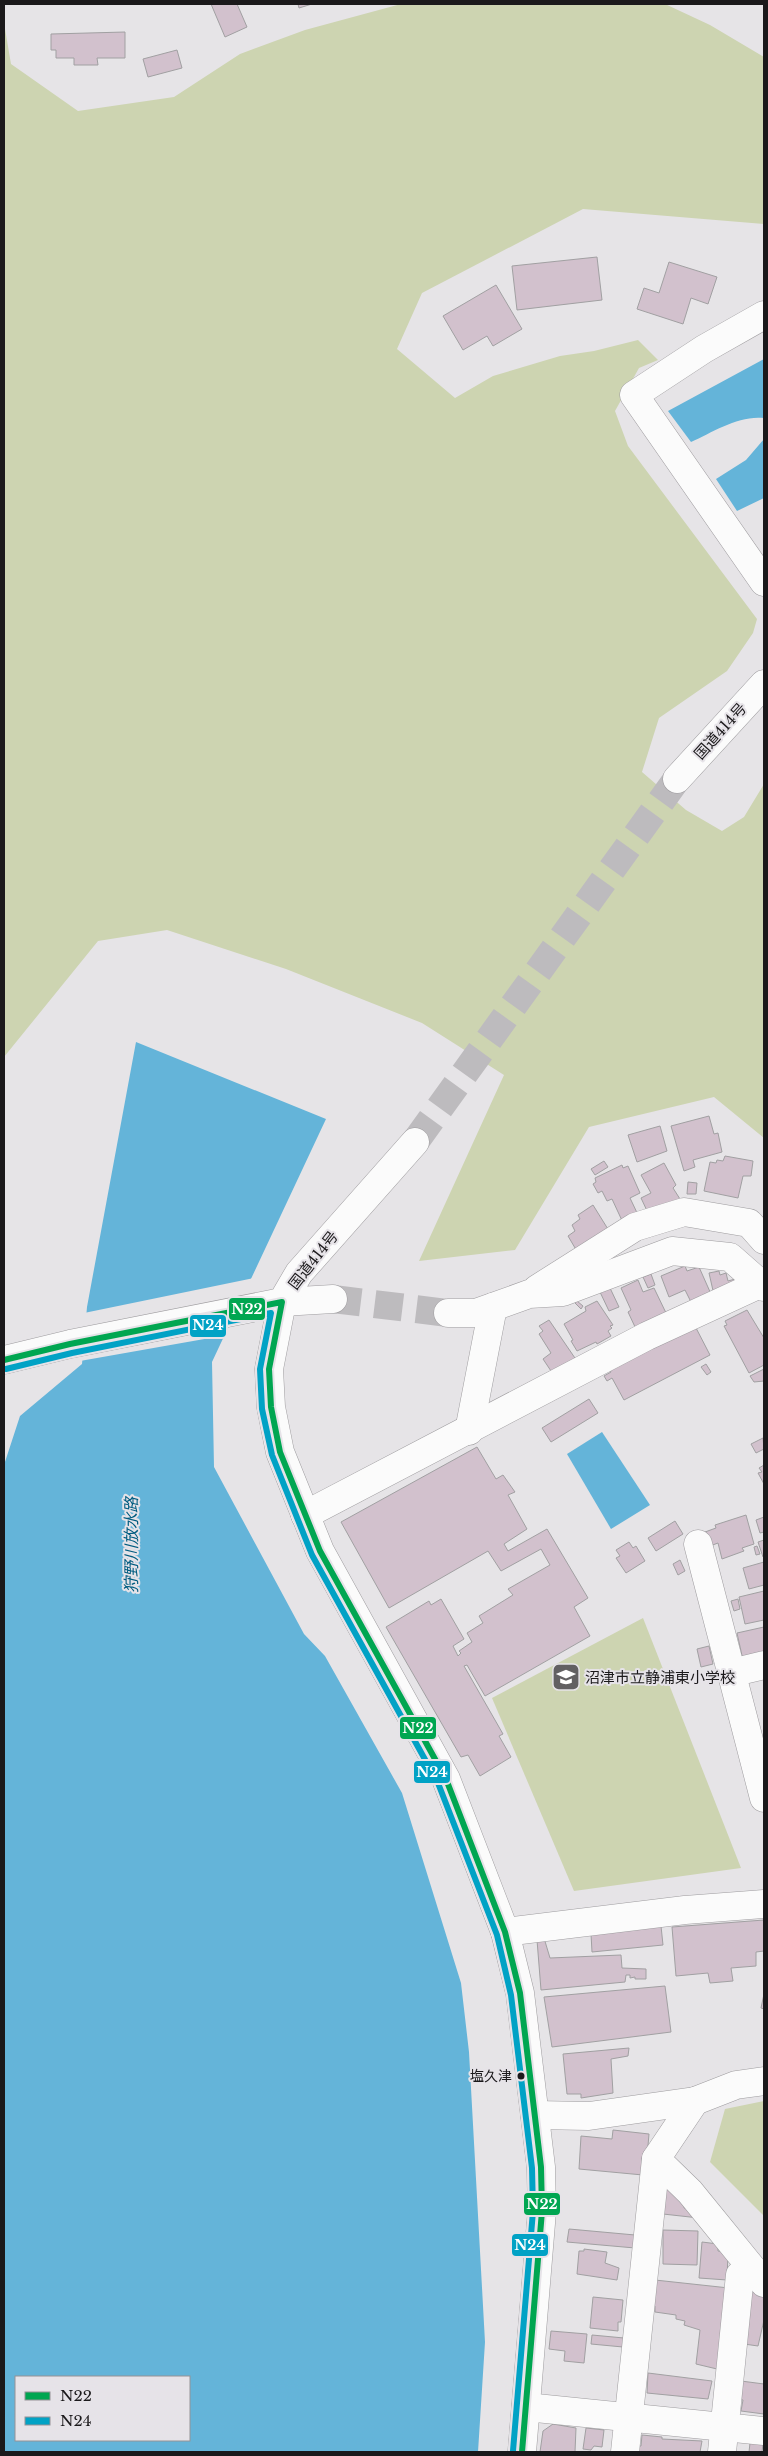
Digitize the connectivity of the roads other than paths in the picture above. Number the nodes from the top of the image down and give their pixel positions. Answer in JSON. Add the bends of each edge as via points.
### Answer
{"nodes":[{"id":1,"x":764,"y":315,"type":"edge"},
{"id":2,"x":764,"y":582,"type":"edge"},
{"id":3,"x":764,"y":684,"type":"edge"},
{"id":4,"x":677,"y":779,"type":"tunnel mouth"},
{"id":5,"x":415,"y":1142,"type":"tunnel mouth"},
{"id":6,"x":764,"y":1240,"type":"edge"},
{"id":7,"x":763,"y":1285,"type":"edge"},
{"id":8,"x":529,"y":1294,"type":"junction"},
{"id":9,"x":333,"y":1299,"type":"tunnel mouth"},
{"id":10,"x":282,"y":1302,"type":"junction"},
{"id":11,"x":493,"y":1307,"type":"junction"},
{"id":12,"x":448,"y":1313,"type":"tunnel mouth"},
{"id":13,"x":4,"y":1360,"type":"edge"},
{"id":14,"x":469,"y":1431,"type":"junction"},
{"id":15,"x":306,"y":1514,"type":"junction"},
{"id":16,"x":698,"y":1544,"type":"dead end"},
{"id":17,"x":764,"y":1665,"type":"edge"},
{"id":18,"x":731,"y":1673,"type":"junction"},
{"id":19,"x":764,"y":1798,"type":"edge"},
{"id":20,"x":764,"y":1904,"type":"edge"},
{"id":21,"x":505,"y":1932,"type":"junction"},
{"id":22,"x":764,"y":2081,"type":"edge"},
{"id":23,"x":695,"y":2102,"type":"junction"},
{"id":24,"x":535,"y":2115,"type":"junction"},
{"id":25,"x":656,"y":2159,"type":"junction"},
{"id":26,"x":760,"y":2278,"type":"edge"},
{"id":27,"x":526,"y":2407,"type":"junction"},
{"id":28,"x":628,"y":2416,"type":"junction"},
{"id":29,"x":764,"y":2431,"type":"edge"},
{"id":30,"x":723,"y":2439,"type":"edge"},
{"id":31,"x":522,"y":2452,"type":"edge"},
{"id":32,"x":625,"y":2452,"type":"edge"}],
"edges":[{"from":1,"to":2,"type":"main road","via":[[634,395]]},
{"from":3,"to":4,"type":"main road","name":"国道414号"},
{"from":5,"to":10,"type":"main road","name":"国道414号","via":[[299,1273]]},
{"from":6,"to":8,"type":"main road","via":[[749,1223],[684,1212],[635,1227]]},
{"from":7,"to":8,"type":"main road","via":[[730,1257],[672,1251],[563,1292]]},
{"from":7,"to":14,"type":"main road","via":[[647,1336]]},
{"from":8,"to":11,"type":"main road"},
{"from":9,"to":10,"type":"main road"},
{"from":10,"to":13,"type":"main road","name":"国道414号"},
{"from":10,"to":15,"type":"main road","via":[[269,1369],[271,1407],[280,1452]]},
{"from":11,"to":12,"type":"main road","via":[[476,1313]]},
{"from":11,"to":14,"type":"main road"},
{"from":14,"to":15,"type":"main road"},
{"from":15,"to":21,"type":"main road","via":[[320,1552],[446,1780]]},
{"from":16,"to":18,"type":"main road"},
{"from":17,"to":18,"type":"main road"},
{"from":18,"to":19,"type":"main road"},
{"from":20,"to":21,"type":"main road","via":[[685,1910]]},
{"from":21,"to":24,"type":"main road","via":[[520,1993]]},
{"from":22,"to":23,"type":"main road","via":[[736,2084]]},
{"from":23,"to":24,"type":"main road","via":[[589,2116]]},
{"from":23,"to":25,"type":"main road"},
{"from":24,"to":27,"type":"main road","via":[[542,2211]]},
{"from":25,"to":26,"type":"main road","via":[[690,2192]]},
{"from":25,"to":28,"type":"main road"},
{"from":26,"to":30,"type":"main road","via":[[740,2274]]},
{"from":27,"to":28,"type":"main road"},
{"from":27,"to":31,"type":"main road"},
{"from":28,"to":30,"type":"main road"},
{"from":28,"to":32,"type":"main road"},
{"from":29,"to":30,"type":"main road"}]}
